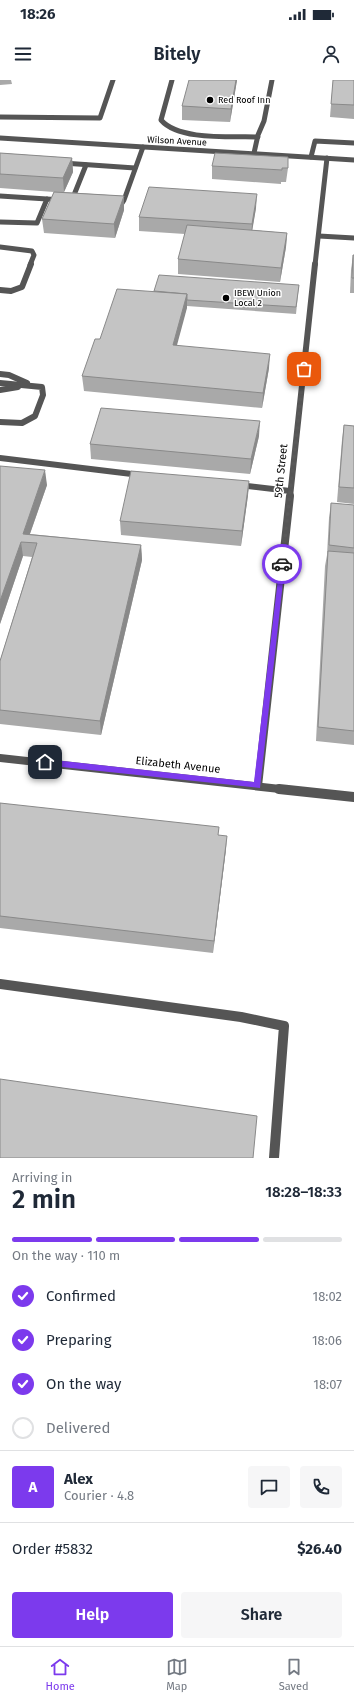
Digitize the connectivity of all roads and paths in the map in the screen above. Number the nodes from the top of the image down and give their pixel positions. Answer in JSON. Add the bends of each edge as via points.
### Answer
{"nodes":[{"id":1,"x":113,"y":80,"type":"edge"},
{"id":2,"x":172,"y":80,"type":"edge"},
{"id":3,"x":272,"y":80,"type":"edge"},
{"id":4,"x":0,"y":117,"type":"edge"},
{"id":5,"x":258,"y":137,"type":"junction"},
{"id":6,"x":0,"y":138,"type":"edge"},
{"id":7,"x":354,"y":144,"type":"edge"},
{"id":8,"x":143,"y":147,"type":"junction"},
{"id":9,"x":254,"y":153,"type":"junction"},
{"id":10,"x":311,"y":157,"type":"junction"},
{"id":11,"x":327,"y":158,"type":"junction"},
{"id":12,"x":354,"y":160,"type":"edge"},
{"id":13,"x":55,"y":163,"type":"edge"},
{"id":14,"x":86,"y":165,"type":"junction"},
{"id":15,"x":135,"y":168,"type":"junction"},
{"id":16,"x":0,"y":196,"type":"edge"},
{"id":17,"x":47,"y":199,"type":"junction"},
{"id":18,"x":72,"y":200,"type":"junction"},
{"id":19,"x":80,"y":201,"type":"edge"},
{"id":20,"x":110,"y":203,"type":"edge"},
{"id":21,"x":0,"y":222,"type":"edge"},
{"id":22,"x":319,"y":236,"type":"junction"},
{"id":23,"x":354,"y":238,"type":"edge"},
{"id":24,"x":0,"y":247,"type":"edge"},
{"id":25,"x":0,"y":290,"type":"edge"},
{"id":26,"x":0,"y":374,"type":"edge"},
{"id":27,"x":0,"y":383,"type":"edge"},
{"id":28,"x":31,"y":385,"type":"junction"},
{"id":29,"x":0,"y":390,"type":"edge"},
{"id":30,"x":0,"y":422,"type":"edge"},
{"id":31,"x":0,"y":458,"type":"edge"},
{"id":32,"x":146,"y":475,"type":"edge"},
{"id":33,"x":229,"y":484,"type":"edge"},
{"id":34,"x":290,"y":491,"type":"junction"},
{"id":35,"x":0,"y":758,"type":"edge"},
{"id":36,"x":258,"y":786,"type":"junction"},
{"id":37,"x":354,"y":797,"type":"edge"},
{"id":38,"x":0,"y":984,"type":"edge"},
{"id":39,"x":274,"y":1158,"type":"edge"}],
"edges":[{"from":1,"to":4,"type":"street","via":[[100,118]]},
{"from":2,"to":5,"type":"street","via":[[161,120],[168,128],[185,133]]},
{"from":3,"to":5,"type":"street","via":[[264,121]]},
{"from":5,"to":9,"type":"street"},
{"from":6,"to":8,"type":"street","name":"Wilson Avenue"},
{"from":7,"to":10,"type":"street","via":[[315,141]]},
{"from":8,"to":9,"type":"street","name":"Wilson Avenue"},
{"from":8,"to":15,"type":"street"},
{"from":9,"to":10,"type":"street","name":"Wilson Avenue"},
{"from":10,"to":11,"type":"street","name":"Wilson Avenue"},
{"from":11,"to":12,"type":"street","name":"Wilson Avenue"},
{"from":11,"to":22,"type":"street","name":"59th Street"},
{"from":13,"to":14,"type":"street"},
{"from":14,"to":15,"type":"street"},
{"from":14,"to":18,"type":"street"},
{"from":15,"to":20,"type":"street","via":[[122,203]]},
{"from":16,"to":17,"type":"street"},
{"from":17,"to":18,"type":"street"},
{"from":17,"to":21,"type":"street","via":[[37,223],[30,225]]},
{"from":18,"to":19,"type":"street"},
{"from":22,"to":23,"type":"street"},
{"from":22,"to":34,"type":"street","name":"59th Street"},
{"from":24,"to":25,"type":"street","via":[[26,249],[34,255],[22,287],[11,291]]},
{"from":26,"to":28,"type":"street"},
{"from":27,"to":28,"type":"street"},
{"from":28,"to":29,"type":"street"},
{"from":28,"to":30,"type":"street","via":[[42,387],[43,395],[35,416],[22,423]]},
{"from":31,"to":32,"type":"street"},
{"from":33,"to":34,"type":"street"},
{"from":34,"to":36,"type":"street","name":"59th Street"},
{"from":35,"to":36,"type":"street","name":"Elizabeth Avenue"},
{"from":36,"to":37,"type":"street","name":"Elizabeth Avenue"},
{"from":38,"to":39,"type":"street","via":[[241,1017],[284,1026]]}]}
